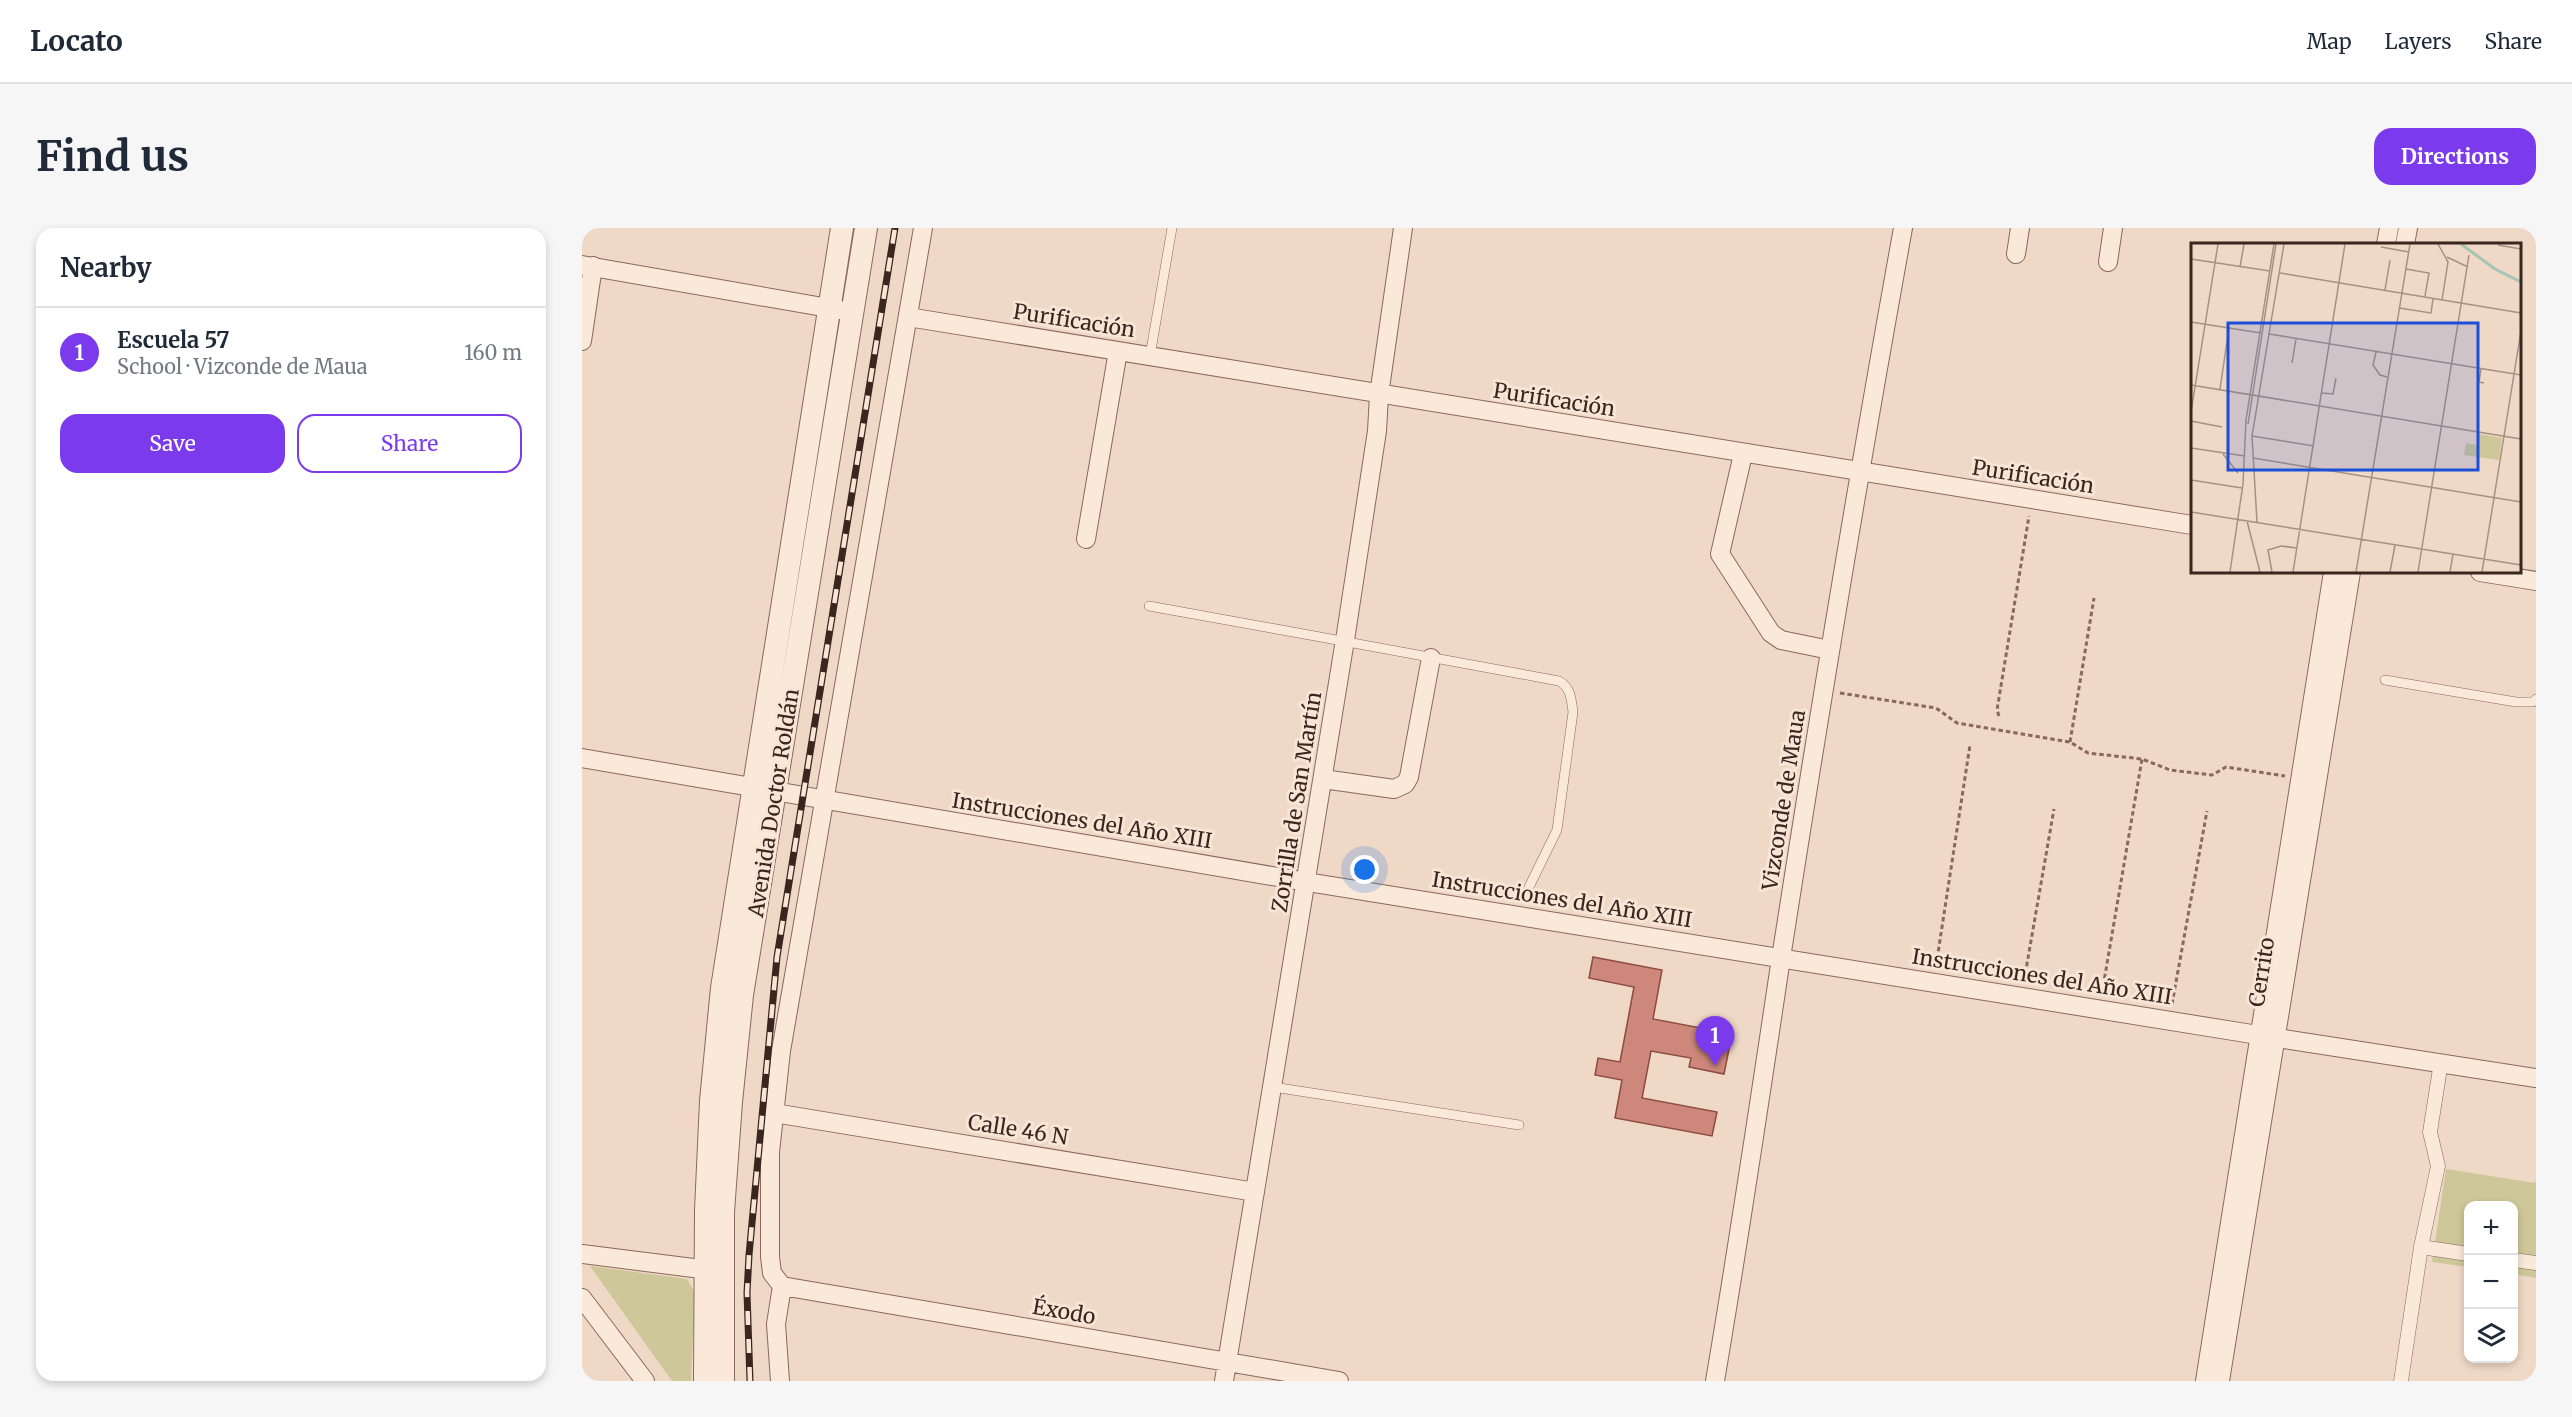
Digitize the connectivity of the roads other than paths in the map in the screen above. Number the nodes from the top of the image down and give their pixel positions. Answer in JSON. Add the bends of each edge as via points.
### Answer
{"nodes":[{"id":1,"x":842,"y":228,"type":"edge"},
{"id":2,"x":866,"y":228,"type":"edge"},
{"id":3,"x":923,"y":228,"type":"edge"},
{"id":4,"x":1172,"y":228,"type":"edge"},
{"id":5,"x":1403,"y":228,"type":"edge"},
{"id":6,"x":1903,"y":228,"type":"edge"},
{"id":7,"x":2020,"y":228,"type":"edge"},
{"id":8,"x":2113,"y":228,"type":"edge"},
{"id":9,"x":2389,"y":228,"type":"edge"},
{"id":10,"x":2408,"y":228,"type":"edge"},
{"id":11,"x":2386,"y":243,"type":"edge"},
{"id":12,"x":2405,"y":243,"type":"edge"},
{"id":13,"x":2016,"y":254,"type":"dead end"},
{"id":14,"x":2108,"y":262,"type":"dead end"},
{"id":15,"x":588,"y":266,"type":"edge"},
{"id":16,"x":830,"y":308,"type":"junction"},
{"id":17,"x":853,"y":312,"type":"junction"},
{"id":18,"x":908,"y":317,"type":"junction"},
{"id":19,"x":582,"y":341,"type":"edge"},
{"id":20,"x":1118,"y":351,"type":"junction"},
{"id":21,"x":1150,"y":356,"type":"junction"},
{"id":22,"x":1379,"y":395,"type":"junction"},
{"id":23,"x":1743,"y":454,"type":"junction"},
{"id":24,"x":1859,"y":472,"type":"junction"},
{"id":25,"x":2191,"y":525,"type":"edge"},
{"id":26,"x":1086,"y":539,"type":"dead end"},
{"id":27,"x":2333,"y":573,"type":"edge"},
{"id":28,"x":2351,"y":573,"type":"edge"},
{"id":29,"x":2486,"y":573,"type":"edge"},
{"id":30,"x":2536,"y":581,"type":"edge"},
{"id":31,"x":1149,"y":606,"type":"dead end"},
{"id":32,"x":1345,"y":640,"type":"junction"},
{"id":33,"x":1830,"y":650,"type":"junction"},
{"id":34,"x":1431,"y":658,"type":"junction"},
{"id":35,"x":2385,"y":680,"type":"dead end"},
{"id":36,"x":2536,"y":699,"type":"edge"},
{"id":37,"x":582,"y":759,"type":"edge"},
{"id":38,"x":1323,"y":779,"type":"junction"},
{"id":39,"x":765,"y":790,"type":"junction"},
{"id":40,"x":822,"y":801,"type":"junction"},
{"id":41,"x":1307,"y":882,"type":"junction"},
{"id":42,"x":1529,"y":887,"type":"dead end"},
{"id":43,"x":1781,"y":958,"type":"junction"},
{"id":44,"x":2266,"y":1037,"type":"junction"},
{"id":45,"x":2441,"y":1062,"type":"junction"},
{"id":46,"x":2536,"y":1078,"type":"edge"},
{"id":47,"x":1273,"y":1087,"type":"junction"},
{"id":48,"x":774,"y":1113,"type":"junction"},
{"id":49,"x":1519,"y":1125,"type":"dead end"},
{"id":50,"x":1255,"y":1192,"type":"junction"},
{"id":51,"x":2421,"y":1247,"type":"junction"},
{"id":52,"x":2464,"y":1253,"type":"edge"},
{"id":53,"x":582,"y":1254,"type":"edge"},
{"id":54,"x":2518,"y":1261,"type":"edge"},
{"id":55,"x":2536,"y":1263,"type":"edge"},
{"id":56,"x":714,"y":1271,"type":"junction"},
{"id":57,"x":782,"y":1286,"type":"junction"},
{"id":58,"x":582,"y":1298,"type":"edge"},
{"id":59,"x":1226,"y":1372,"type":"edge"},
{"id":60,"x":645,"y":1381,"type":"edge"},
{"id":61,"x":705,"y":1381,"type":"edge"},
{"id":62,"x":723,"y":1381,"type":"edge"},
{"id":63,"x":780,"y":1381,"type":"edge"},
{"id":64,"x":1339,"y":1381,"type":"edge"},
{"id":65,"x":1715,"y":1381,"type":"edge"},
{"id":66,"x":2205,"y":1381,"type":"edge"},
{"id":67,"x":2220,"y":1381,"type":"edge"},
{"id":68,"x":2401,"y":1381,"type":"edge"}],
"edges":[{"from":1,"to":16,"type":"street","name":"Avenida Doctor Roldán"},
{"from":2,"to":17,"type":"street","name":"Avenida Doctor Roldán"},
{"from":3,"to":18,"type":"street"},
{"from":4,"to":21,"type":"lane"},
{"from":5,"to":22,"type":"street","name":"Zorrilla de San Martín"},
{"from":6,"to":24,"type":"street","name":"Vizconde de Maua"},
{"from":7,"to":13,"type":"street"},
{"from":8,"to":14,"type":"street"},
{"from":9,"to":11,"type":"street"},
{"from":10,"to":12,"type":"street"},
{"from":15,"to":16,"type":"street"},
{"from":15,"to":19,"type":"street"},
{"from":16,"to":17,"type":"street"},
{"from":16,"to":39,"type":"street","name":"Avenida Doctor Roldán"},
{"from":17,"to":39,"type":"street","name":"Avenida Doctor Roldán"},
{"from":18,"to":20,"type":"street","name":"Purificación"},
{"from":18,"to":40,"type":"street"},
{"from":20,"to":21,"type":"street","name":"Purificación"},
{"from":20,"to":26,"type":"street"},
{"from":21,"to":22,"type":"street","name":"Purificación"},
{"from":22,"to":23,"type":"street","name":"Purificación"},
{"from":22,"to":32,"type":"street","name":"Zorrilla de San Martín"},
{"from":23,"to":24,"type":"street","name":"Purificación"},
{"from":23,"to":33,"type":"street","via":[[1720,554],[1771,633],[1781,640]]},
{"from":24,"to":25,"type":"street","name":"Purificación"},
{"from":24,"to":33,"type":"street","name":"Vizconde de Maua"},
{"from":27,"to":44,"type":"street","name":"Cerrito"},
{"from":28,"to":44,"type":"street","name":"Cerrito"},
{"from":29,"to":30,"type":"street"},
{"from":31,"to":32,"type":"lane"},
{"from":32,"to":34,"type":"lane"},
{"from":32,"to":38,"type":"street","name":"Zorrilla de San Martín"},
{"from":33,"to":43,"type":"street","name":"Vizconde de Maua"},
{"from":34,"to":38,"type":"street","via":[[1405,784],[1394,789]]},
{"from":34,"to":42,"type":"lane","via":[[1559,681],[1570,692],[1573,712],[1557,830]]},
{"from":35,"to":36,"type":"lane","via":[[2516,702]]},
{"from":37,"to":39,"type":"street","name":"Instrucciones del Año XIII"},
{"from":38,"to":41,"type":"street","name":"Zorrilla de San Martín"},
{"from":39,"to":40,"type":"street","name":"Instrucciones del Año XIII"},
{"from":39,"to":56,"type":"street","name":"Avenida Doctor Roldán","via":[[722,988],[711,1101]]},
{"from":40,"to":41,"type":"street","name":"Instrucciones del Año XIII"},
{"from":40,"to":48,"type":"street"},
{"from":41,"to":43,"type":"street","name":"Instrucciones del Año XIII"},
{"from":41,"to":47,"type":"street","name":"Zorrilla de San Martín"},
{"from":43,"to":44,"type":"street","name":"Instrucciones del Año XIII"},
{"from":43,"to":65,"type":"street","name":"Vizconde de Maua"},
{"from":44,"to":45,"type":"street","name":"Instrucciones del Año XIII"},
{"from":44,"to":66,"type":"street","name":"Cerrito"},
{"from":44,"to":67,"type":"street","name":"Cerrito"},
{"from":45,"to":46,"type":"street","name":"Instrucciones del Año XIII"},
{"from":45,"to":51,"type":"street","via":[[2430,1132],[2438,1166]]},
{"from":47,"to":49,"type":"lane"},
{"from":47,"to":50,"type":"street","name":"Zorrilla de San Martín"},
{"from":48,"to":50,"type":"street","name":"Calle 46 N"},
{"from":48,"to":57,"type":"street","via":[[770,1257],[772,1273]]},
{"from":50,"to":59,"type":"street","name":"Zorrilla de San Martín"},
{"from":51,"to":52,"type":"street"},
{"from":51,"to":68,"type":"street"},
{"from":53,"to":56,"type":"street"},
{"from":54,"to":55,"type":"street"},
{"from":56,"to":61,"type":"street","name":"Avenida Doctor Roldán"},
{"from":56,"to":62,"type":"street","name":"Avenida Doctor Roldán"},
{"from":57,"to":59,"type":"street","name":"Éxodo"},
{"from":57,"to":63,"type":"street","via":[[776,1324]]},
{"from":58,"to":60,"type":"street"},
{"from":59,"to":64,"type":"street","name":"Éxodo"}]}
